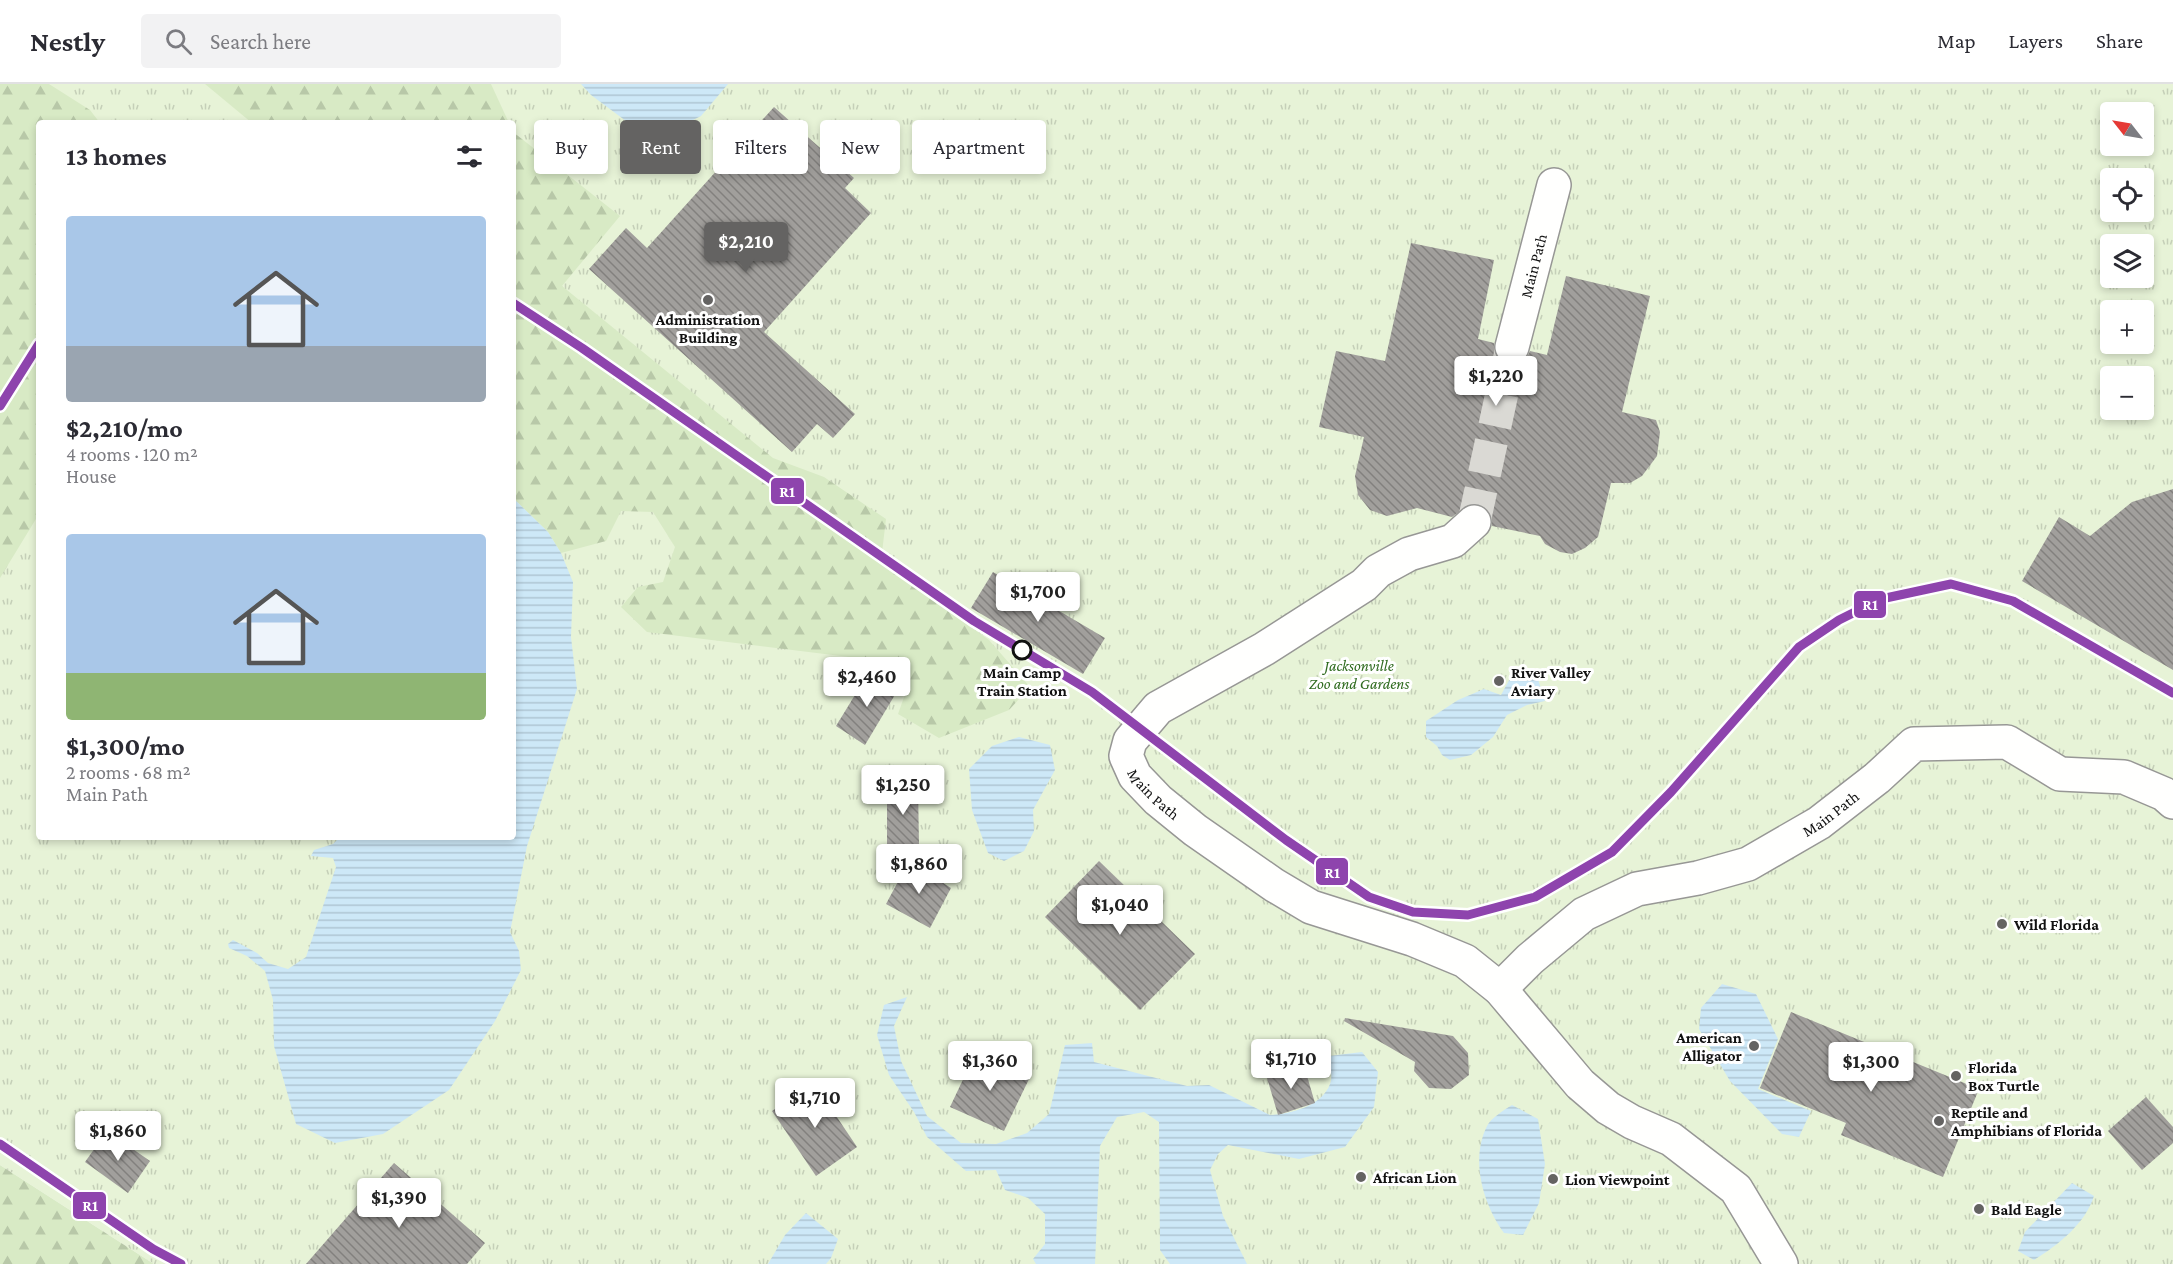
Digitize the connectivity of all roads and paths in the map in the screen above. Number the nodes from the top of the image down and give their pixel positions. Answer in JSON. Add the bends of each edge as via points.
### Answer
{"nodes":[{"id":1,"x":1554,"y":185,"type":"dead end"},
{"id":2,"x":1512,"y":347,"type":"tunnel mouth"},
{"id":3,"x":1474,"y":522,"type":"tunnel mouth"},
{"id":4,"x":2173,"y":802,"type":"edge"},
{"id":5,"x":1500,"y":989,"type":"junction"},
{"id":6,"x":1781,"y":1264,"type":"edge"}],
"edges":[{"from":1,"to":2,"type":"street","name":"Main Path"},
{"from":3,"to":5,"type":"street","name":"Main Path","via":[[1453,541],[1409,555],[1378,571],[1364,585],[1264,648],[1158,708],[1130,741],[1126,756],[1135,776],[1158,800],[1274,885],[1311,907],[1412,939],[1465,961]]},
{"from":4,"to":5,"type":"street","name":"Main Path","via":[[2164,794],[2124,777],[2060,774],[2007,742],[1914,744],[1819,823],[1748,864],[1637,889],[1584,914]]},
{"from":5,"to":6,"type":"street","name":"Main Path","via":[[1580,1084],[1608,1108],[1671,1139],[1736,1190]]}]}
